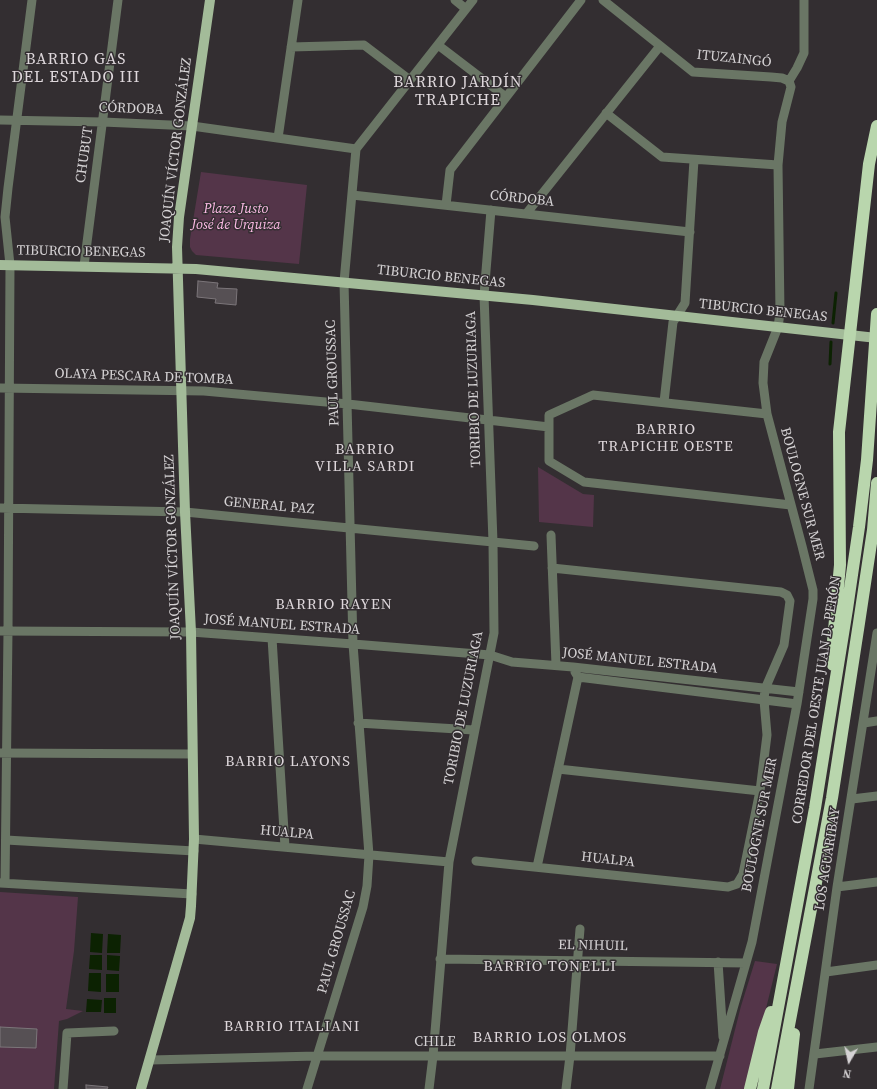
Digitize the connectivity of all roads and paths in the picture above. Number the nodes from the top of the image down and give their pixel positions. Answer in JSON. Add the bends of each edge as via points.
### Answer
{"nodes":[{"id":1,"x":32,"y":0,"type":"edge"},
{"id":2,"x":118,"y":0,"type":"edge"},
{"id":3,"x":210,"y":0,"type":"edge"},
{"id":4,"x":298,"y":0,"type":"edge"},
{"id":5,"x":455,"y":0,"type":"edge"},
{"id":6,"x":473,"y":0,"type":"edge"},
{"id":7,"x":582,"y":0,"type":"edge"},
{"id":8,"x":603,"y":0,"type":"edge"},
{"id":9,"x":804,"y":0,"type":"edge"},
{"id":10,"x":466,"y":9,"type":"junction"},
{"id":11,"x":438,"y":45,"type":"junction"},
{"id":12,"x":660,"y":46,"type":"junction"},
{"id":13,"x":291,"y":47,"type":"junction"},
{"id":14,"x":410,"y":80,"type":"junction"},
{"id":15,"x":789,"y":81,"type":"junction"},
{"id":16,"x":506,"y":97,"type":"junction"},
{"id":17,"x":606,"y":113,"type":"junction"},
{"id":18,"x":0,"y":120,"type":"edge"},
{"id":19,"x":17,"y":120,"type":"junction"},
{"id":20,"x":103,"y":122,"type":"junction"},
{"id":21,"x":192,"y":126,"type":"junction"},
{"id":22,"x":877,"y":126,"type":"edge"},
{"id":23,"x":278,"y":138,"type":"junction"},
{"id":24,"x":356,"y":149,"type":"junction"},
{"id":25,"x":694,"y":160,"type":"junction"},
{"id":26,"x":778,"y":165,"type":"junction"},
{"id":27,"x":352,"y":195,"type":"junction"},
{"id":28,"x":446,"y":205,"type":"junction"},
{"id":29,"x":491,"y":210,"type":"junction"},
{"id":30,"x":526,"y":214,"type":"junction"},
{"id":31,"x":690,"y":232,"type":"junction"},
{"id":32,"x":5,"y":265,"type":"edge"},
{"id":33,"x":84,"y":266,"type":"junction"},
{"id":34,"x":178,"y":268,"type":"junction"},
{"id":35,"x":344,"y":282,"type":"junction"},
{"id":36,"x":484,"y":296,"type":"junction"},
{"id":37,"x":877,"y":314,"type":"edge"},
{"id":38,"x":676,"y":315,"type":"junction"},
{"id":39,"x":877,"y":317,"type":"edge"},
{"id":40,"x":778,"y":327,"type":"junction"},
{"id":41,"x":849,"y":335,"type":"junction"},
{"id":42,"x":877,"y":338,"type":"edge"},
{"id":43,"x":0,"y":388,"type":"edge"},
{"id":44,"x":10,"y":388,"type":"junction"},
{"id":45,"x":182,"y":390,"type":"junction"},
{"id":46,"x":664,"y":402,"type":"junction"},
{"id":47,"x":348,"y":404,"type":"junction"},
{"id":48,"x":767,"y":414,"type":"junction"},
{"id":49,"x":489,"y":420,"type":"junction"},
{"id":50,"x":549,"y":427,"type":"junction"},
{"id":51,"x":877,"y":483,"type":"edge"},
{"id":52,"x":791,"y":505,"type":"junction"},
{"id":53,"x":5,"y":508,"type":"edge"},
{"id":54,"x":185,"y":512,"type":"junction"},
{"id":55,"x":351,"y":528,"type":"junction"},
{"id":56,"x":551,"y":535,"type":"dead end"},
{"id":57,"x":493,"y":542,"type":"junction"},
{"id":58,"x":534,"y":546,"type":"dead end"},
{"id":59,"x":877,"y":552,"type":"edge"},
{"id":60,"x":552,"y":568,"type":"junction"},
{"id":61,"x":859,"y":623,"type":"junction"},
{"id":62,"x":4,"y":631,"type":"edge"},
{"id":63,"x":191,"y":632,"type":"junction"},
{"id":64,"x":877,"y":633,"type":"edge"},
{"id":65,"x":272,"y":638,"type":"junction"},
{"id":66,"x":353,"y":644,"type":"junction"},
{"id":67,"x":876,"y":648,"type":"edge"},
{"id":68,"x":490,"y":655,"type":"junction"},
{"id":69,"x":556,"y":666,"type":"junction"},
{"id":70,"x":574,"y":667,"type":"junction"},
{"id":71,"x":578,"y":677,"type":"junction"},
{"id":72,"x":765,"y":689,"type":"junction"},
{"id":73,"x":834,"y":690,"type":"junction"},
{"id":74,"x":799,"y":692,"type":"junction"},
{"id":75,"x":764,"y":700,"type":"junction"},
{"id":76,"x":797,"y":704,"type":"junction"},
{"id":77,"x":877,"y":721,"type":"edge"},
{"id":78,"x":358,"y":723,"type":"junction"},
{"id":79,"x":864,"y":723,"type":"junction"},
{"id":80,"x":474,"y":730,"type":"junction"},
{"id":81,"x":4,"y":753,"type":"edge"},
{"id":82,"x":192,"y":754,"type":"junction"},
{"id":83,"x":558,"y":769,"type":"junction"},
{"id":84,"x":760,"y":791,"type":"junction"},
{"id":85,"x":877,"y":796,"type":"edge"},
{"id":86,"x":852,"y":798,"type":"junction"},
{"id":87,"x":194,"y":839,"type":"junction"},
{"id":88,"x":6,"y":840,"type":"junction"},
{"id":89,"x":285,"y":847,"type":"junction"},
{"id":90,"x":194,"y":851,"type":"junction"},
{"id":91,"x":369,"y":855,"type":"junction"},
{"id":92,"x":448,"y":862,"type":"junction"},
{"id":93,"x":476,"y":862,"type":"dead end"},
{"id":94,"x":537,"y":867,"type":"junction"},
{"id":95,"x":877,"y":882,"type":"edge"},
{"id":96,"x":2,"y":883,"type":"edge"},
{"id":97,"x":837,"y":887,"type":"junction"},
{"id":98,"x":192,"y":894,"type":"junction"},
{"id":99,"x":580,"y":929,"type":"dead end"},
{"id":100,"x":440,"y":959,"type":"junction"},
{"id":101,"x":577,"y":960,"type":"junction"},
{"id":102,"x":718,"y":962,"type":"junction"},
{"id":103,"x":800,"y":962,"type":"junction"},
{"id":104,"x":746,"y":963,"type":"junction"},
{"id":105,"x":786,"y":963,"type":"junction"},
{"id":106,"x":877,"y":965,"type":"edge"},
{"id":107,"x":826,"y":972,"type":"junction"},
{"id":108,"x":114,"y":1031,"type":"dead end"},
{"id":109,"x":724,"y":1042,"type":"junction"},
{"id":110,"x":877,"y":1047,"type":"edge"},
{"id":111,"x":815,"y":1054,"type":"junction"},
{"id":112,"x":317,"y":1056,"type":"junction"},
{"id":113,"x":433,"y":1056,"type":"junction"},
{"id":114,"x":570,"y":1056,"type":"junction"},
{"id":115,"x":720,"y":1056,"type":"junction"},
{"id":116,"x":150,"y":1060,"type":"junction"},
{"id":117,"x":63,"y":1089,"type":"edge"},
{"id":118,"x":141,"y":1089,"type":"edge"},
{"id":119,"x":307,"y":1089,"type":"edge"},
{"id":120,"x":429,"y":1089,"type":"edge"},
{"id":121,"x":566,"y":1089,"type":"edge"},
{"id":122,"x":710,"y":1089,"type":"edge"},
{"id":123,"x":750,"y":1089,"type":"edge"},
{"id":124,"x":763,"y":1089,"type":"edge"},
{"id":125,"x":777,"y":1089,"type":"edge"},
{"id":126,"x":788,"y":1089,"type":"edge"},
{"id":127,"x":809,"y":1089,"type":"edge"}],
"edges":[{"from":1,"to":19,"type":"street"},
{"from":2,"to":20,"type":"street","name":"CHUBUT"},
{"from":3,"to":21,"type":"main road","name":"JOAQUÍN VÍCTOR GONZÁLEZ"},
{"from":4,"to":13,"type":"street"},
{"from":5,"to":10,"type":"street"},
{"from":6,"to":10,"type":"street"},
{"from":7,"to":16,"type":"street"},
{"from":8,"to":12,"type":"street","name":"ITUZAINGÓ"},
{"from":9,"to":15,"type":"street","name":"BOULOGNE SUR MER","via":[[804,53]]},
{"from":10,"to":11,"type":"street"},
{"from":11,"to":14,"type":"street"},
{"from":11,"to":16,"type":"street"},
{"from":12,"to":15,"type":"street","name":"ITUZAINGÓ","via":[[692,72],[782,78]]},
{"from":12,"to":17,"type":"street"},
{"from":13,"to":14,"type":"street","via":[[364,45]]},
{"from":13,"to":23,"type":"street"},
{"from":14,"to":24,"type":"street"},
{"from":15,"to":26,"type":"street","name":"BOULOGNE SUR MER","via":[[791,87],[782,122]]},
{"from":16,"to":28,"type":"street","via":[[450,170]]},
{"from":17,"to":25,"type":"street","via":[[662,157]]},
{"from":17,"to":30,"type":"street"},
{"from":18,"to":19,"type":"street","name":"CÓRDOBA"},
{"from":19,"to":20,"type":"street","name":"CÓRDOBA"},
{"from":19,"to":32,"type":"street","via":[[5,217]]},
{"from":20,"to":21,"type":"street","name":"CÓRDOBA"},
{"from":20,"to":33,"type":"street","name":"CHUBUT"},
{"from":21,"to":23,"type":"street","name":"CÓRDOBA"},
{"from":21,"to":34,"type":"main road","name":"JOAQUÍN VÍCTOR GONZÁLEZ","via":[[179,217]]},
{"from":22,"to":41,"type":"highway","via":[[869,164]]},
{"from":23,"to":24,"type":"street","name":"CÓRDOBA"},
{"from":24,"to":27,"type":"street","name":"PAUL GROUSSAC"},
{"from":25,"to":26,"type":"street"},
{"from":25,"to":31,"type":"street"},
{"from":26,"to":40,"type":"street","name":"BOULOGNE SUR MER"},
{"from":27,"to":28,"type":"street","name":"CÓRDOBA"},
{"from":27,"to":35,"type":"street","name":"PAUL GROUSSAC"},
{"from":28,"to":29,"type":"street","name":"CÓRDOBA"},
{"from":29,"to":30,"type":"street","name":"CÓRDOBA"},
{"from":29,"to":36,"type":"street","name":"TORIBIO DE LUZURIAGA"},
{"from":30,"to":31,"type":"street","name":"CÓRDOBA"},
{"from":31,"to":38,"type":"street","via":[[686,303]]},
{"from":32,"to":33,"type":"main road","name":"TIBURCIO BENEGAS"},
{"from":32,"to":44,"type":"street"},
{"from":33,"to":34,"type":"main road","name":"TIBURCIO BENEGAS"},
{"from":34,"to":35,"type":"main road","name":"TIBURCIO BENEGAS"},
{"from":34,"to":45,"type":"main road","name":"JOAQUÍN VÍCTOR GONZÁLEZ"},
{"from":35,"to":36,"type":"main road","name":"TIBURCIO BENEGAS"},
{"from":35,"to":47,"type":"street","name":"PAUL GROUSSAC"},
{"from":36,"to":38,"type":"main road","name":"TIBURCIO BENEGAS"},
{"from":36,"to":49,"type":"street","name":"TORIBIO DE LUZURIAGA"},
{"from":37,"to":39,"type":"highway","name":"CORREDOR DEL OESTE JUAN D. PERÓN"},
{"from":38,"to":40,"type":"main road","name":"TIBURCIO BENEGAS"},
{"from":38,"to":46,"type":"street","via":[[672,329]]},
{"from":39,"to":73,"type":"highway","name":"CORREDOR DEL OESTE JUAN D. PERÓN","via":[[859,527]]},
{"from":40,"to":41,"type":"main road","name":"TIBURCIO BENEGAS"},
{"from":40,"to":48,"type":"street","name":"BOULOGNE SUR MER","via":[[764,362],[763,383]]},
{"from":41,"to":42,"type":"main road","name":"TIBURCIO BENEGAS"},
{"from":41,"to":73,"type":"highway","via":[[839,432],[840,565],[832,652]]},
{"from":43,"to":44,"type":"street","name":"OLAYA PESCARA DE TOMBA"},
{"from":44,"to":45,"type":"street","name":"OLAYA PESCARA DE TOMBA"},
{"from":44,"to":53,"type":"street"},
{"from":45,"to":47,"type":"street","name":"OLAYA PESCARA DE TOMBA"},
{"from":45,"to":54,"type":"main road","name":"JOAQUÍN VÍCTOR GONZÁLEZ"},
{"from":46,"to":48,"type":"street"},
{"from":46,"to":50,"type":"street","via":[[593,395],[549,415]]},
{"from":47,"to":49,"type":"street","name":"OLAYA PESCARA DE TOMBA"},
{"from":47,"to":55,"type":"street","name":"PAUL GROUSSAC"},
{"from":48,"to":52,"type":"street","name":"BOULOGNE SUR MER"},
{"from":49,"to":50,"type":"street","name":"OLAYA PESCARA DE TOMBA"},
{"from":49,"to":57,"type":"street","name":"TORIBIO DE LUZURIAGA"},
{"from":50,"to":52,"type":"street","via":[[549,461],[584,482]]},
{"from":51,"to":61,"type":"highway","name":"CORREDOR DEL OESTE JUAN D. PERÓN"},
{"from":52,"to":74,"type":"street","name":"BOULOGNE SUR MER","via":[[813,590]]},
{"from":53,"to":54,"type":"street","name":"GENERAL PAZ"},
{"from":53,"to":62,"type":"street"},
{"from":54,"to":55,"type":"street","name":"GENERAL PAZ"},
{"from":54,"to":63,"type":"main road","name":"JOAQUÍN VÍCTOR GONZÁLEZ"},
{"from":55,"to":57,"type":"street","name":"GENERAL PAZ"},
{"from":55,"to":66,"type":"street","name":"PAUL GROUSSAC"},
{"from":56,"to":60,"type":"street"},
{"from":57,"to":58,"type":"street","name":"GENERAL PAZ"},
{"from":57,"to":68,"type":"street","name":"TORIBIO DE LUZURIAGA","via":[[494,633]]},
{"from":59,"to":61,"type":"highway"},
{"from":60,"to":69,"type":"street"},
{"from":60,"to":72,"type":"street","via":[[781,592],[787,595],[790,601],[784,645]]},
{"from":61,"to":103,"type":"highway","name":"CORREDOR DEL OESTE JUAN D. PERÓN","via":[[832,798]]},
{"from":62,"to":63,"type":"street","name":"JOSÉ MANUEL ESTRADA"},
{"from":62,"to":81,"type":"street"},
{"from":63,"to":65,"type":"street","name":"JOSÉ MANUEL ESTRADA"},
{"from":63,"to":82,"type":"main road","name":"JOAQUÍN VÍCTOR GONZÁLEZ"},
{"from":64,"to":67,"type":"street","name":"LOS AGUARIBAY"},
{"from":65,"to":66,"type":"street","name":"JOSÉ MANUEL ESTRADA"},
{"from":65,"to":89,"type":"street"},
{"from":66,"to":68,"type":"street","name":"JOSÉ MANUEL ESTRADA"},
{"from":66,"to":78,"type":"street","name":"PAUL GROUSSAC"},
{"from":67,"to":79,"type":"street","name":"LOS AGUARIBAY"},
{"from":68,"to":69,"type":"street","name":"JOSÉ MANUEL ESTRADA","via":[[512,662]]},
{"from":68,"to":80,"type":"street","name":"TORIBIO DE LUZURIAGA"},
{"from":69,"to":70,"type":"street","name":"JOSÉ MANUEL ESTRADA"},
{"from":70,"to":71,"type":"street"},
{"from":70,"to":72,"type":"street","name":"JOSÉ MANUEL ESTRADA"},
{"from":71,"to":75,"type":"street","name":"JOSÉ MANUEL ESTRADA"},
{"from":71,"to":83,"type":"street"},
{"from":72,"to":74,"type":"street","name":"JOSÉ MANUEL ESTRADA"},
{"from":72,"to":75,"type":"street"},
{"from":73,"to":105,"type":"highway","name":"CORREDOR DEL OESTE JUAN D. PERÓN"},
{"from":74,"to":76,"type":"street","name":"BOULOGNE SUR MER"},
{"from":75,"to":76,"type":"street","name":"JOSÉ MANUEL ESTRADA"},
{"from":75,"to":84,"type":"street","via":[[767,735]]},
{"from":76,"to":104,"type":"street","name":"BOULOGNE SUR MER"},
{"from":77,"to":79,"type":"street"},
{"from":78,"to":80,"type":"street"},
{"from":78,"to":91,"type":"street","name":"PAUL GROUSSAC"},
{"from":79,"to":86,"type":"street","name":"LOS AGUARIBAY"},
{"from":80,"to":92,"type":"street","name":"TORIBIO DE LUZURIAGA"},
{"from":81,"to":82,"type":"street"},
{"from":81,"to":88,"type":"street"},
{"from":82,"to":87,"type":"main road","name":"JOAQUÍN VÍCTOR GONZÁLEZ"},
{"from":83,"to":84,"type":"street"},
{"from":83,"to":94,"type":"street"},
{"from":84,"to":94,"type":"street","name":"HUALPA","via":[[743,874],[737,884],[728,887]]},
{"from":85,"to":86,"type":"street"},
{"from":86,"to":97,"type":"street","name":"LOS AGUARIBAY"},
{"from":87,"to":89,"type":"street","name":"HUALPA"},
{"from":87,"to":90,"type":"main road","name":"JOAQUÍN VÍCTOR GONZÁLEZ"},
{"from":88,"to":90,"type":"street"},
{"from":88,"to":96,"type":"street"},
{"from":89,"to":91,"type":"street","name":"HUALPA"},
{"from":90,"to":98,"type":"main road","name":"JOAQUÍN VÍCTOR GONZÁLEZ"},
{"from":91,"to":92,"type":"street","name":"HUALPA"},
{"from":91,"to":112,"type":"street","name":"PAUL GROUSSAC","via":[[364,903]]},
{"from":92,"to":100,"type":"street","name":"TORIBIO DE LUZURIAGA"},
{"from":93,"to":94,"type":"street","name":"HUALPA"},
{"from":95,"to":97,"type":"street"},
{"from":96,"to":98,"type":"street"},
{"from":97,"to":107,"type":"street","name":"LOS AGUARIBAY"},
{"from":98,"to":116,"type":"main road","name":"JOAQUÍN VÍCTOR GONZÁLEZ","via":[[190,918]]},
{"from":99,"to":101,"type":"street"},
{"from":100,"to":101,"type":"street","name":"EL NIHUIL"},
{"from":100,"to":113,"type":"street","name":"TORIBIO DE LUZURIAGA"},
{"from":101,"to":102,"type":"street","name":"EL NIHUIL"},
{"from":101,"to":114,"type":"street"},
{"from":102,"to":104,"type":"street","name":"EL NIHUIL"},
{"from":102,"to":109,"type":"street","name":"BOULOGNE SUR MER"},
{"from":103,"to":125,"type":"highway","name":"CORREDOR DEL OESTE JUAN D. PERÓN"},
{"from":103,"to":126,"type":"highway"},
{"from":104,"to":109,"type":"street","name":"BOULOGNE SUR MER"},
{"from":105,"to":123,"type":"highway","via":[[764,1032]]},
{"from":105,"to":124,"type":"highway","name":"CORREDOR DEL OESTE JUAN D. PERÓN"},
{"from":106,"to":107,"type":"street"},
{"from":107,"to":111,"type":"street","name":"LOS AGUARIBAY"},
{"from":108,"to":117,"type":"street","via":[[67,1033]]},
{"from":109,"to":115,"type":"street","name":"BOULOGNE SUR MER"},
{"from":110,"to":111,"type":"street"},
{"from":111,"to":127,"type":"street","name":"LOS AGUARIBAY"},
{"from":112,"to":113,"type":"street","name":"CHILE"},
{"from":112,"to":116,"type":"street","name":"CHILE"},
{"from":112,"to":119,"type":"street","name":"PAUL GROUSSAC"},
{"from":113,"to":114,"type":"street","name":"CHILE"},
{"from":113,"to":120,"type":"street","name":"TORIBIO DE LUZURIAGA"},
{"from":114,"to":115,"type":"street","name":"CHILE"},
{"from":114,"to":121,"type":"street"},
{"from":115,"to":122,"type":"street","name":"BOULOGNE SUR MER"},
{"from":116,"to":118,"type":"main road","name":"JOAQUÍN VÍCTOR GONZÁLEZ"}]}
